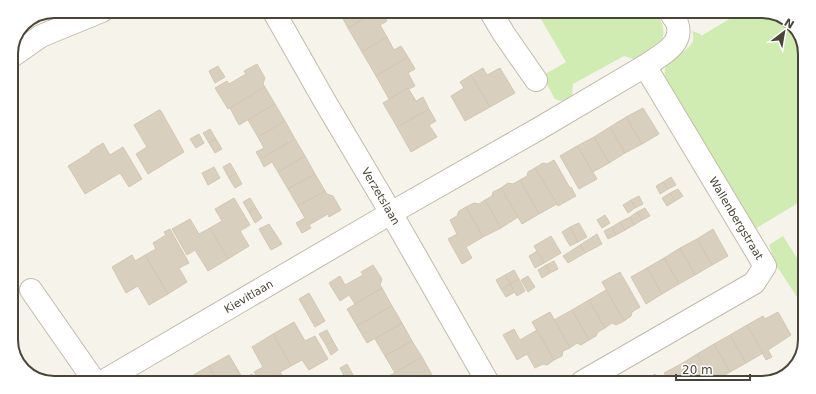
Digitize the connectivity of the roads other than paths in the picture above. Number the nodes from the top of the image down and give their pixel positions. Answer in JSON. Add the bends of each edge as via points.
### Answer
{"nodes":[{"id":1,"x":85,"y":18,"type":"edge"},
{"id":2,"x":277,"y":18,"type":"edge"},
{"id":3,"x":494,"y":18,"type":"edge"},
{"id":4,"x":674,"y":18,"type":"edge"},
{"id":5,"x":41,"y":36,"type":"junction"},
{"id":6,"x":23,"y":37,"type":"edge"},
{"id":7,"x":18,"y":52,"type":"edge"},
{"id":8,"x":644,"y":66,"type":"junction"},
{"id":9,"x":536,"y":80,"type":"dead end"},
{"id":10,"x":391,"y":213,"type":"junction"},
{"id":11,"x":31,"y":290,"type":"dead end"},
{"id":12,"x":91,"y":376,"type":"edge"},
{"id":13,"x":112,"y":376,"type":"edge"},
{"id":14,"x":484,"y":376,"type":"edge"},
{"id":15,"x":592,"y":376,"type":"edge"}],
"edges":[{"from":1,"to":5,"type":"street"},
{"from":2,"to":10,"type":"street","name":"Verzetslaan"},
{"from":3,"to":9,"type":"street"},
{"from":4,"to":8,"type":"street","via":[[678,32],[676,42]]},
{"from":5,"to":6,"type":"street"},
{"from":5,"to":7,"type":"street"},
{"from":8,"to":10,"type":"street"},
{"from":8,"to":15,"type":"street","name":"Wallenbergstraat","via":[[765,266],[754,282]]},
{"from":10,"to":13,"type":"street","name":"Kievitlaan"},
{"from":10,"to":14,"type":"street","name":"Verzetslaan"},
{"from":11,"to":12,"type":"street"}]}
